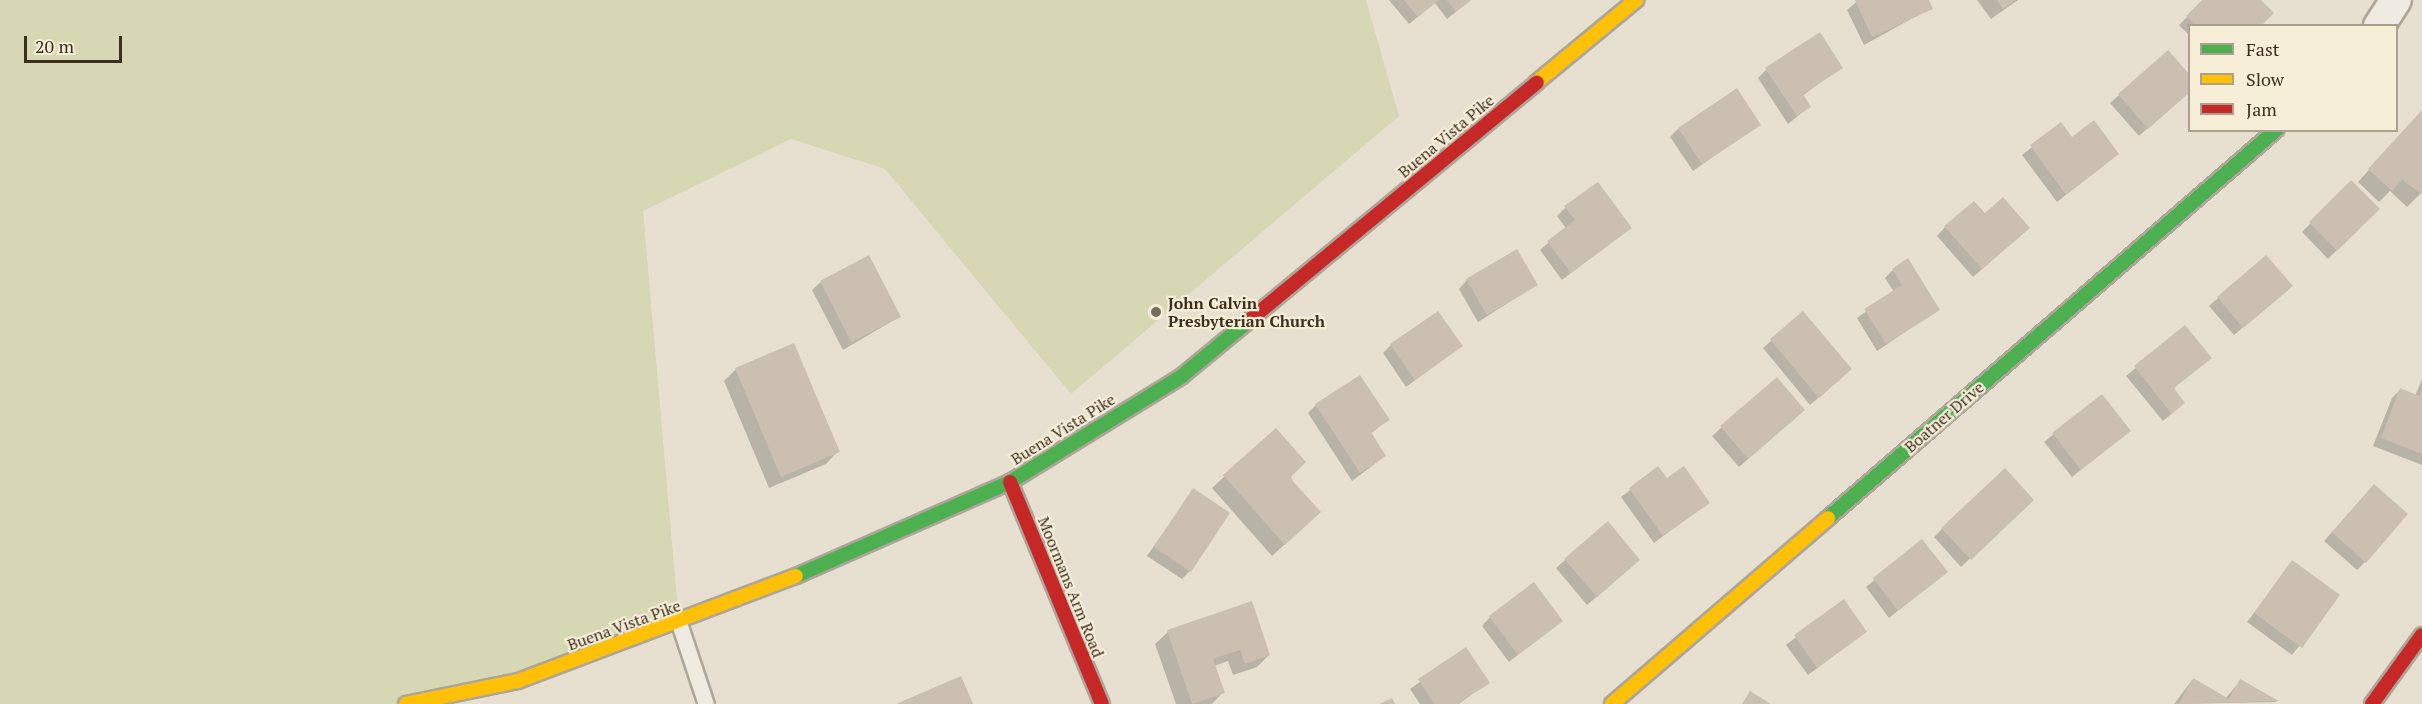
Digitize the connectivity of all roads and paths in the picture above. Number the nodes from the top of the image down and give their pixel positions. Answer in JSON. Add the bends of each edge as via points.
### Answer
{"nodes":[{"id":1,"x":1636,"y":0,"type":"edge"},
{"id":2,"x":2396,"y":0,"type":"edge"},
{"id":3,"x":2380,"y":24,"type":"edge"},
{"id":4,"x":2274,"y":132,"type":"edge"},
{"id":5,"x":1010,"y":482,"type":"junction"},
{"id":6,"x":679,"y":623,"type":"junction"},
{"id":7,"x":2422,"y":635,"type":"edge"},
{"id":8,"x":406,"y":704,"type":"edge"},
{"id":9,"x":706,"y":704,"type":"edge"},
{"id":10,"x":1102,"y":704,"type":"edge"},
{"id":11,"x":1612,"y":704,"type":"edge"},
{"id":12,"x":2372,"y":704,"type":"edge"}],
"edges":[{"from":1,"to":5,"type":"main road","name":"Buena Vista Pike","via":[[1182,376]]},
{"from":2,"to":3,"type":"street"},
{"from":4,"to":11,"type":"main road","name":"Boatner Drive"},
{"from":5,"to":6,"type":"main road","name":"Buena Vista Pike"},
{"from":5,"to":10,"type":"main road","name":"Moormans Arm Road"},
{"from":6,"to":8,"type":"main road","name":"Buena Vista Pike","via":[[518,681]]},
{"from":6,"to":9,"type":"lane"},
{"from":7,"to":12,"type":"main road"}]}
